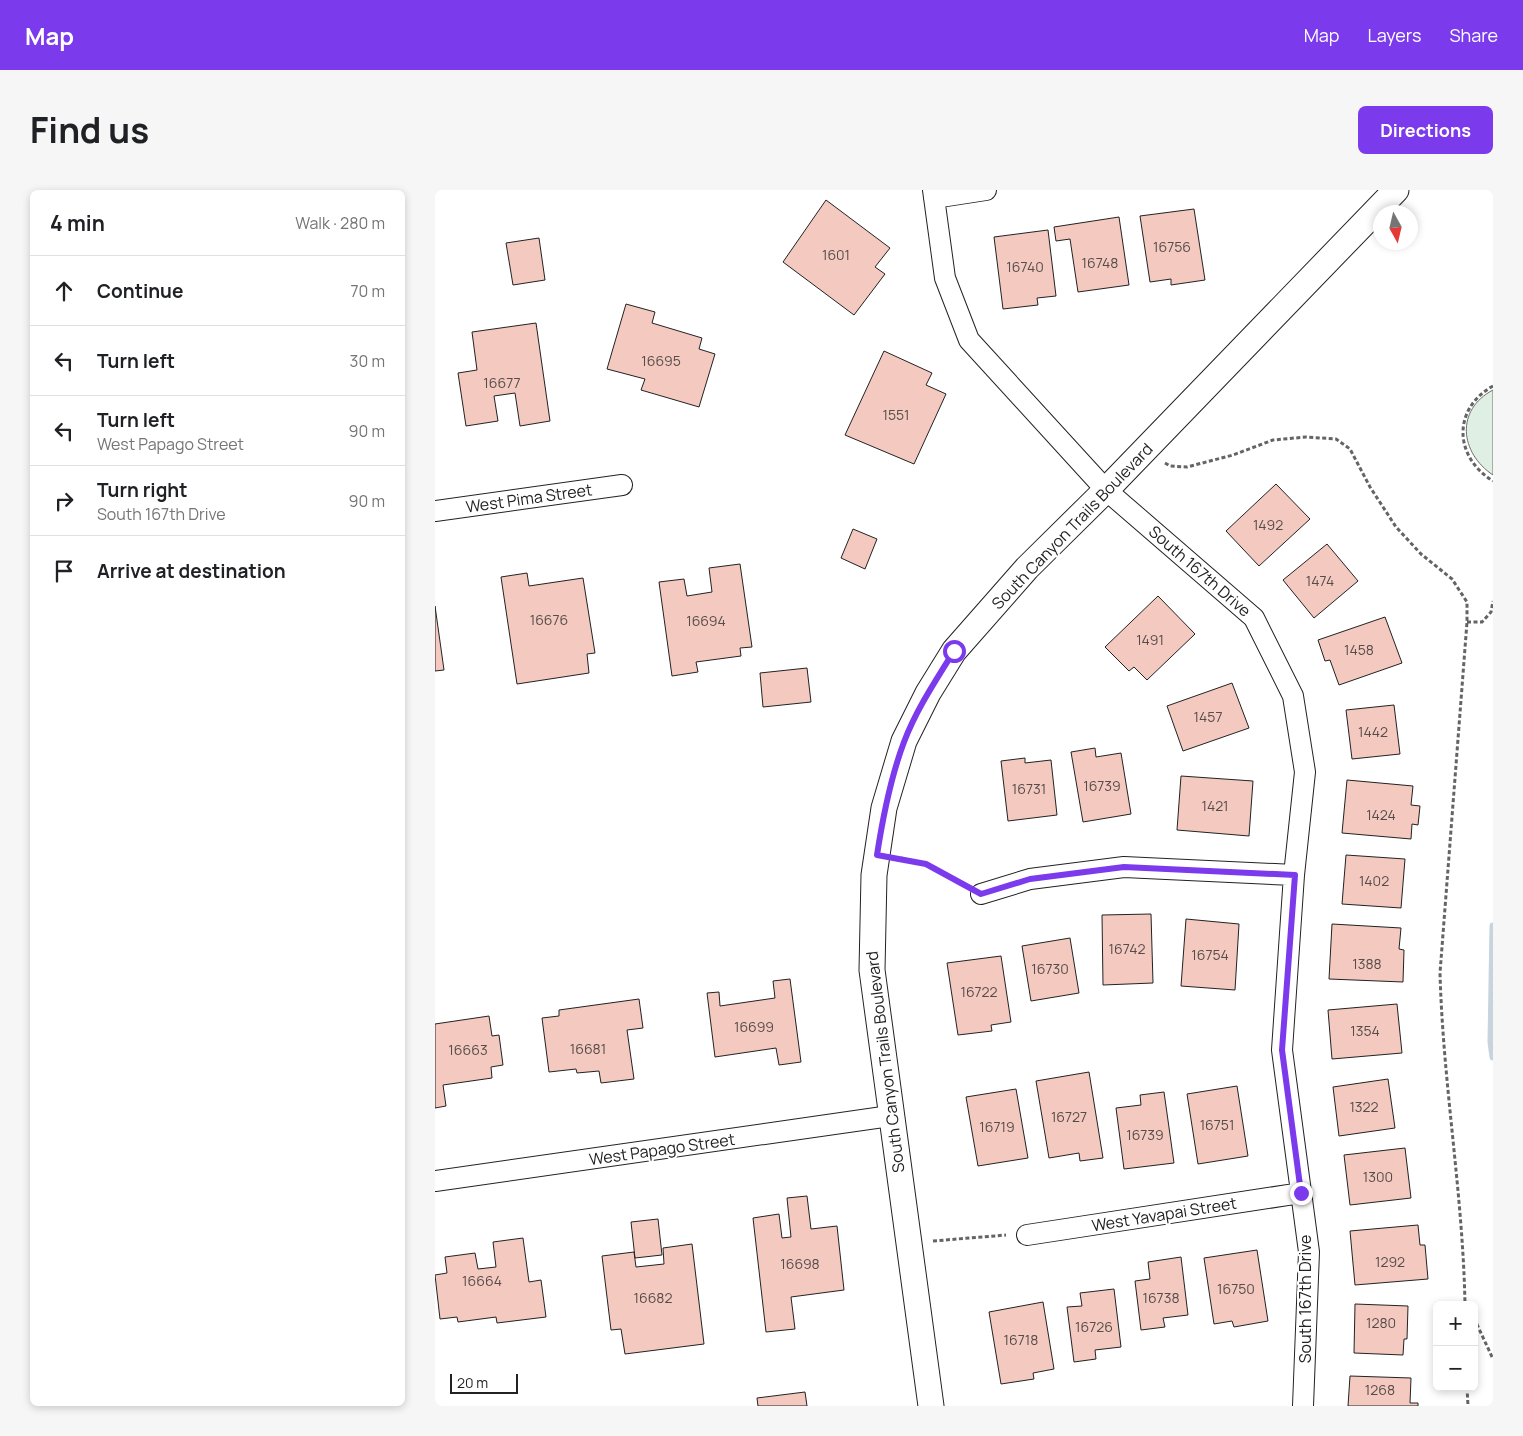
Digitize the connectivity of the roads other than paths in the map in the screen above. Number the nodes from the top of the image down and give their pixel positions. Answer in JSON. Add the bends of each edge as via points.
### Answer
{"nodes":[{"id":1,"x":986,"y":190,"type":"edge"},
{"id":2,"x":1396,"y":190,"type":"edge"},
{"id":3,"x":933,"y":194,"type":"edge"},
{"id":4,"x":623,"y":485,"type":"dead end"},
{"id":5,"x":1106,"y":490,"type":"junction"},
{"id":6,"x":435,"y":511,"type":"edge"},
{"id":7,"x":1295,"y":875,"type":"junction"},
{"id":8,"x":981,"y":894,"type":"road end"},
{"id":9,"x":890,"y":1116,"type":"junction"},
{"id":10,"x":435,"y":1181,"type":"edge"},
{"id":11,"x":1301,"y":1193,"type":"junction"},
{"id":12,"x":1027,"y":1235,"type":"road end"},
{"id":13,"x":931,"y":1406,"type":"edge"},
{"id":14,"x":1303,"y":1406,"type":"edge"}],
"edges":[{"from":1,"to":3,"type":"street"},
{"from":2,"to":5,"type":"street","name":"South Canyon Trails Boulevard"},
{"from":3,"to":5,"type":"street","name":"South 167th Drive","via":[[945,278],[969,340]]},
{"from":4,"to":6,"type":"street","name":"West Pima Street"},
{"from":5,"to":7,"type":"street","name":"South 167th Drive","via":[[1253,618],[1293,696],[1305,772]]},
{"from":5,"to":9,"type":"street","name":"South Canyon Trails Boulevard","via":[[1015,581],[954,651],[904,741],[884,808],[871,922],[872,970]]},
{"from":7,"to":8,"type":"street","via":[[1124,867],[1030,879]]},
{"from":7,"to":11,"type":"street","name":"South 167th Drive","via":[[1282,1050]]},
{"from":9,"to":10,"type":"street","name":"West Papago Street"},
{"from":9,"to":13,"type":"street","name":"South Canyon Trails Boulevard"},
{"from":11,"to":12,"type":"street","name":"West Yavapai Street"},
{"from":11,"to":14,"type":"street","name":"South 167th Drive","via":[[1309,1252]]}]}
